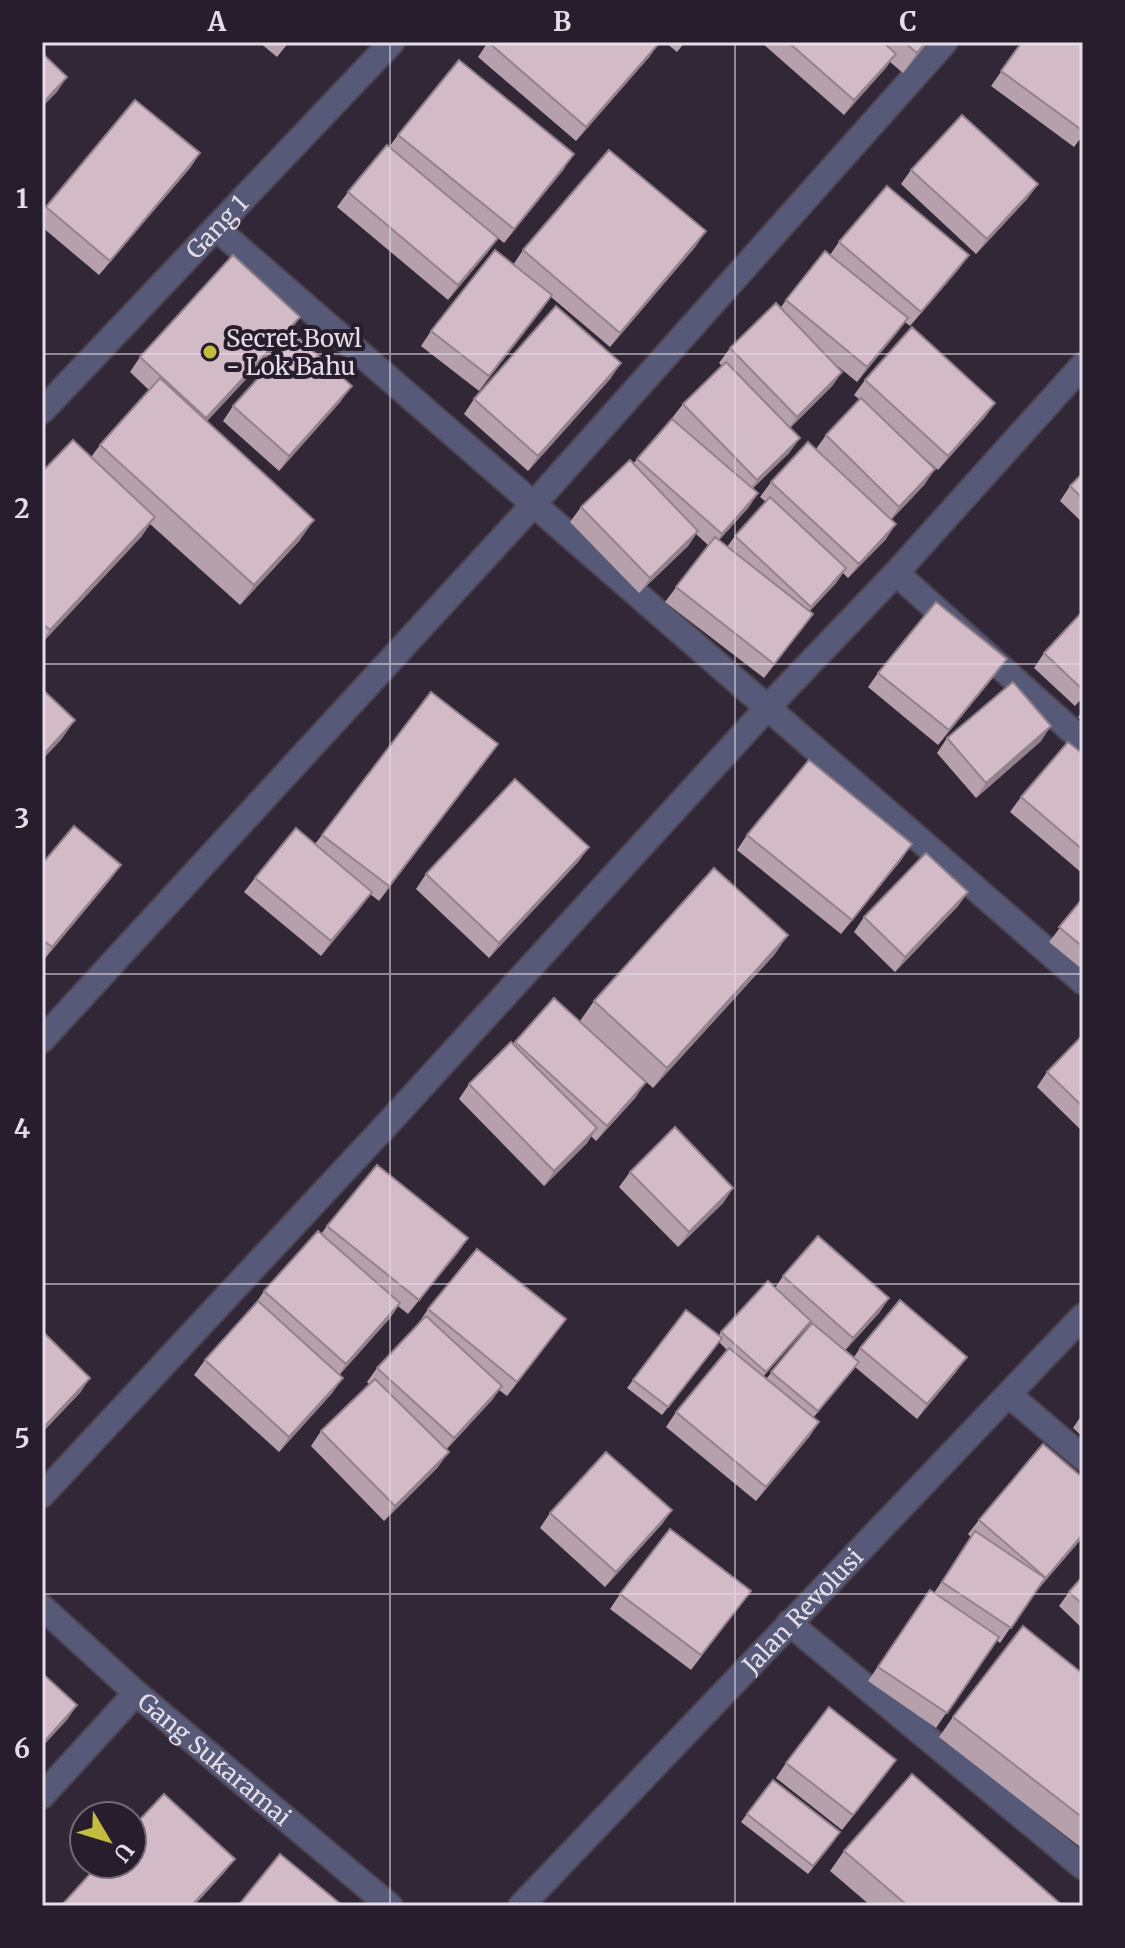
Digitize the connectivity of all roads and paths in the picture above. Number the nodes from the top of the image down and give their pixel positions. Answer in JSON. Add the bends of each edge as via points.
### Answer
{"nodes":[{"id":1,"x":392,"y":42,"type":"edge"},
{"id":2,"x":945,"y":42,"type":"edge"},
{"id":3,"x":216,"y":228,"type":"junction"},
{"id":4,"x":1083,"y":365,"type":"edge"},
{"id":5,"x":42,"y":411,"type":"edge"},
{"id":6,"x":533,"y":505,"type":"junction"},
{"id":7,"x":896,"y":573,"type":"junction"},
{"id":8,"x":768,"y":707,"type":"junction"},
{"id":9,"x":1083,"y":741,"type":"edge"},
{"id":10,"x":1083,"y":982,"type":"edge"},
{"id":11,"x":42,"y":1040,"type":"edge"},
{"id":12,"x":1083,"y":1316,"type":"edge"},
{"id":13,"x":1009,"y":1395,"type":"junction"},
{"id":14,"x":1083,"y":1458,"type":"edge"},
{"id":15,"x":42,"y":1495,"type":"edge"},
{"id":16,"x":42,"y":1607,"type":"edge"},
{"id":17,"x":789,"y":1623,"type":"junction"},
{"id":18,"x":136,"y":1693,"type":"junction"},
{"id":19,"x":42,"y":1796,"type":"edge"},
{"id":20,"x":1083,"y":1867,"type":"edge"},
{"id":21,"x":390,"y":1906,"type":"edge"},
{"id":22,"x":521,"y":1906,"type":"edge"}],
"edges":[{"from":1,"to":3,"type":"street","name":"Gang 1"},
{"from":2,"to":6,"type":"street"},
{"from":3,"to":5,"type":"street","name":"Gang 1"},
{"from":3,"to":6,"type":"street"},
{"from":4,"to":7,"type":"street"},
{"from":6,"to":8,"type":"street"},
{"from":6,"to":11,"type":"street"},
{"from":7,"to":8,"type":"street"},
{"from":7,"to":9,"type":"street"},
{"from":8,"to":10,"type":"street"},
{"from":8,"to":15,"type":"street"},
{"from":12,"to":13,"type":"street","name":"Jalan Revolusi"},
{"from":13,"to":14,"type":"street"},
{"from":13,"to":17,"type":"street","name":"Jalan Revolusi"},
{"from":16,"to":18,"type":"street","name":"Gang Sukaramai"},
{"from":17,"to":20,"type":"street"},
{"from":17,"to":22,"type":"street","name":"Jalan Revolusi"},
{"from":18,"to":19,"type":"street"},
{"from":18,"to":21,"type":"street","name":"Gang Sukaramai"}]}
